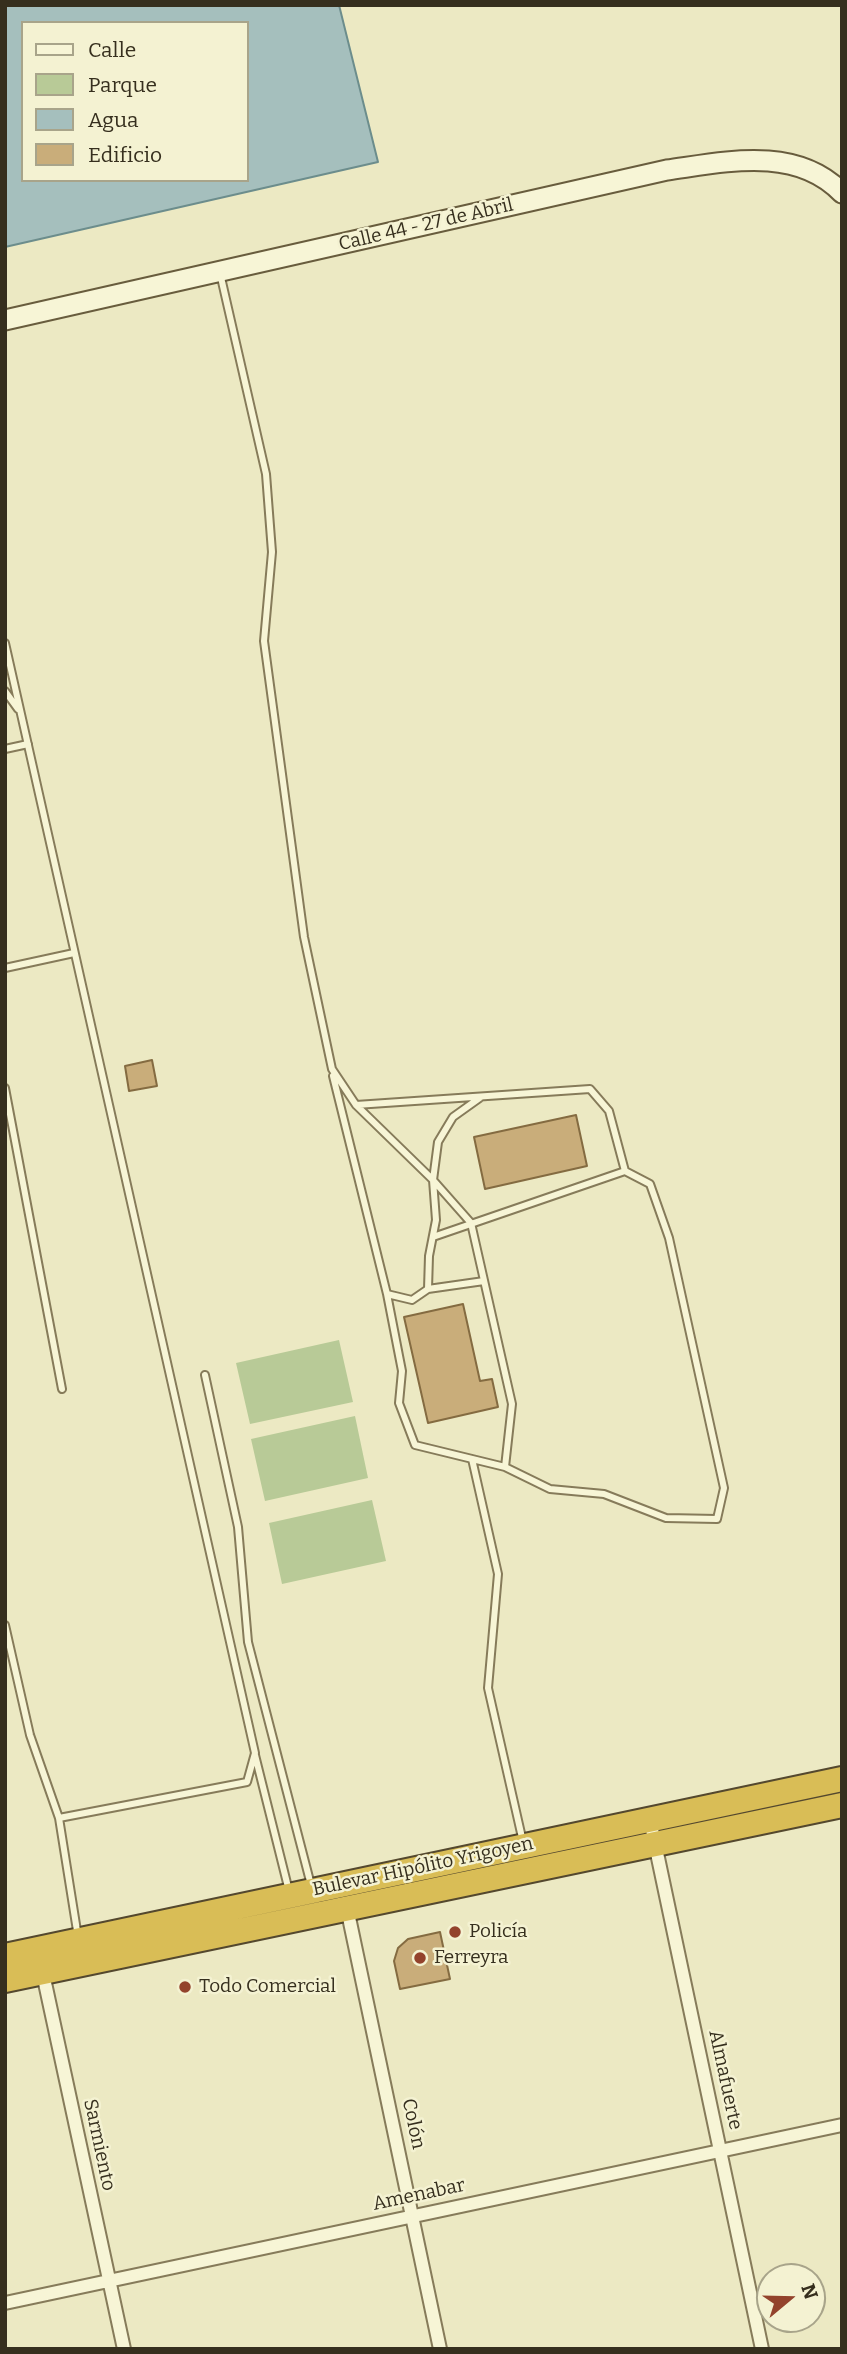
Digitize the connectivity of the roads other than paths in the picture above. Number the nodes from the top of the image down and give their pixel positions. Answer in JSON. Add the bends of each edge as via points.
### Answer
{"nodes":[{"id":1,"x":842,"y":193,"type":"edge"},
{"id":2,"x":220,"y":271,"type":"junction"},
{"id":3,"x":5,"y":320,"type":"edge"},
{"id":4,"x":5,"y":643,"type":"edge"},
{"id":5,"x":5,"y":691,"type":"edge"},
{"id":6,"x":21,"y":714,"type":"junction"},
{"id":7,"x":28,"y":744,"type":"junction"},
{"id":8,"x":5,"y":749,"type":"edge"},
{"id":9,"x":74,"y":953,"type":"junction"},
{"id":10,"x":5,"y":968,"type":"edge"},
{"id":11,"x":332,"y":1069,"type":"junction"},
{"id":12,"x":5,"y":1088,"type":"edge"},
{"id":13,"x":483,"y":1096,"type":"junction"},
{"id":14,"x":356,"y":1105,"type":"junction"},
{"id":15,"x":625,"y":1171,"type":"junction"},
{"id":16,"x":433,"y":1180,"type":"junction"},
{"id":17,"x":471,"y":1223,"type":"junction"},
{"id":18,"x":433,"y":1237,"type":"junction"},
{"id":19,"x":484,"y":1281,"type":"junction"},
{"id":20,"x":428,"y":1289,"type":"junction"},
{"id":21,"x":387,"y":1294,"type":"junction"},
{"id":22,"x":205,"y":1375,"type":"dead end"},
{"id":23,"x":62,"y":1389,"type":"dead end"},
{"id":24,"x":472,"y":1459,"type":"junction"},
{"id":25,"x":505,"y":1467,"type":"junction"},
{"id":26,"x":5,"y":1625,"type":"edge"},
{"id":27,"x":255,"y":1753,"type":"junction"},
{"id":28,"x":842,"y":1779,"type":"edge"},
{"id":29,"x":842,"y":1805,"type":"edge"},
{"id":30,"x":59,"y":1818,"type":"junction"},
{"id":31,"x":650,"y":1820,"type":"junction"},
{"id":32,"x":524,"y":1846,"type":"junction"},
{"id":33,"x":657,"y":1848,"type":"junction"},
{"id":34,"x":301,"y":1893,"type":"junction"},
{"id":35,"x":347,"y":1908,"type":"junction"},
{"id":36,"x":78,"y":1940,"type":"junction"},
{"id":37,"x":5,"y":1956,"type":"edge"},
{"id":38,"x":41,"y":1961,"type":"junction"},
{"id":39,"x":5,"y":1980,"type":"edge"},
{"id":40,"x":842,"y":2125,"type":"edge"},
{"id":41,"x":720,"y":2150,"type":"junction"},
{"id":42,"x":412,"y":2216,"type":"junction"},
{"id":43,"x":109,"y":2281,"type":"junction"},
{"id":44,"x":5,"y":2304,"type":"edge"},
{"id":45,"x":124,"y":2349,"type":"edge"},
{"id":46,"x":440,"y":2349,"type":"edge"},
{"id":47,"x":762,"y":2349,"type":"edge"}],
"edges":[{"from":1,"to":2,"type":"street","name":"Calle 44 - 27 de Abril","via":[[812,171],[783,162],[738,160],[667,170]]},
{"from":2,"to":3,"type":"street","name":"Calle 44 - 27 de Abril"},
{"from":2,"to":11,"type":"lane","via":[[266,474],[272,552],[264,641],[304,937]]},
{"from":4,"to":6,"type":"lane"},
{"from":5,"to":6,"type":"lane"},
{"from":6,"to":7,"type":"lane"},
{"from":7,"to":8,"type":"lane"},
{"from":7,"to":9,"type":"lane"},
{"from":9,"to":10,"type":"lane"},
{"from":9,"to":27,"type":"lane"},
{"from":11,"to":14,"type":"lane"},
{"from":11,"to":21,"type":"lane"},
{"from":12,"to":23,"type":"lane"},
{"from":13,"to":14,"type":"lane"},
{"from":13,"to":15,"type":"lane","via":[[590,1089],[609,1111]]},
{"from":13,"to":16,"type":"lane","via":[[453,1117],[438,1142]]},
{"from":14,"to":16,"type":"lane"},
{"from":15,"to":17,"type":"lane"},
{"from":15,"to":25,"type":"lane","via":[[650,1184],[669,1238],[724,1488],[717,1519],[666,1518],[604,1494],[550,1489]]},
{"from":16,"to":17,"type":"lane"},
{"from":16,"to":18,"type":"lane"},
{"from":17,"to":18,"type":"lane"},
{"from":17,"to":19,"type":"lane"},
{"from":18,"to":20,"type":"lane"},
{"from":19,"to":20,"type":"lane"},
{"from":19,"to":25,"type":"lane","via":[[512,1404]]},
{"from":20,"to":21,"type":"lane","via":[[412,1300]]},
{"from":21,"to":24,"type":"lane","via":[[402,1371],[398,1403],[415,1445]]},
{"from":22,"to":34,"type":"lane","via":[[238,1527],[248,1642]]},
{"from":24,"to":25,"type":"lane"},
{"from":24,"to":32,"type":"lane","via":[[498,1574],[488,1688]]},
{"from":26,"to":30,"type":"lane","via":[[30,1735]]},
{"from":27,"to":30,"type":"lane","via":[[247,1783]]},
{"from":27,"to":34,"type":"lane"},
{"from":28,"to":31,"type":"highway","name":"Bulevar Hipólito Yrigoyen"},
{"from":29,"to":33,"type":"highway","name":"Bulevar Hipólito Yrigoyen"},
{"from":30,"to":36,"type":"lane"},
{"from":31,"to":32,"type":"highway","name":"Bulevar Hipólito Yrigoyen"},
{"from":31,"to":33,"type":"street","name":"Almafuerte"},
{"from":32,"to":34,"type":"highway","name":"Bulevar Hipólito Yrigoyen"},
{"from":33,"to":35,"type":"highway","name":"Bulevar Hipólito Yrigoyen"},
{"from":33,"to":41,"type":"street","name":"Almafuerte"},
{"from":34,"to":36,"type":"highway","name":"Bulevar Hipólito Yrigoyen"},
{"from":35,"to":38,"type":"highway","name":"Bulevar Hipólito Yrigoyen"},
{"from":35,"to":42,"type":"street","name":"Colón"},
{"from":36,"to":38,"type":"highway","name":"Bulevar Hipólito Yrigoyen"},
{"from":37,"to":38,"type":"highway","name":"Bulevar Hipólito Yrigoyen"},
{"from":38,"to":39,"type":"highway","name":"Bulevar Hipólito Yrigoyen"},
{"from":38,"to":43,"type":"street","name":"Sarmiento"},
{"from":40,"to":41,"type":"street","name":"Amenabar"},
{"from":41,"to":42,"type":"street","name":"Amenabar"},
{"from":41,"to":47,"type":"street","name":"Almafuerte"},
{"from":42,"to":43,"type":"street","name":"Amenabar"},
{"from":42,"to":46,"type":"street","name":"Colón"},
{"from":43,"to":44,"type":"street","name":"Amenabar"},
{"from":43,"to":45,"type":"street","name":"Sarmiento"}]}
